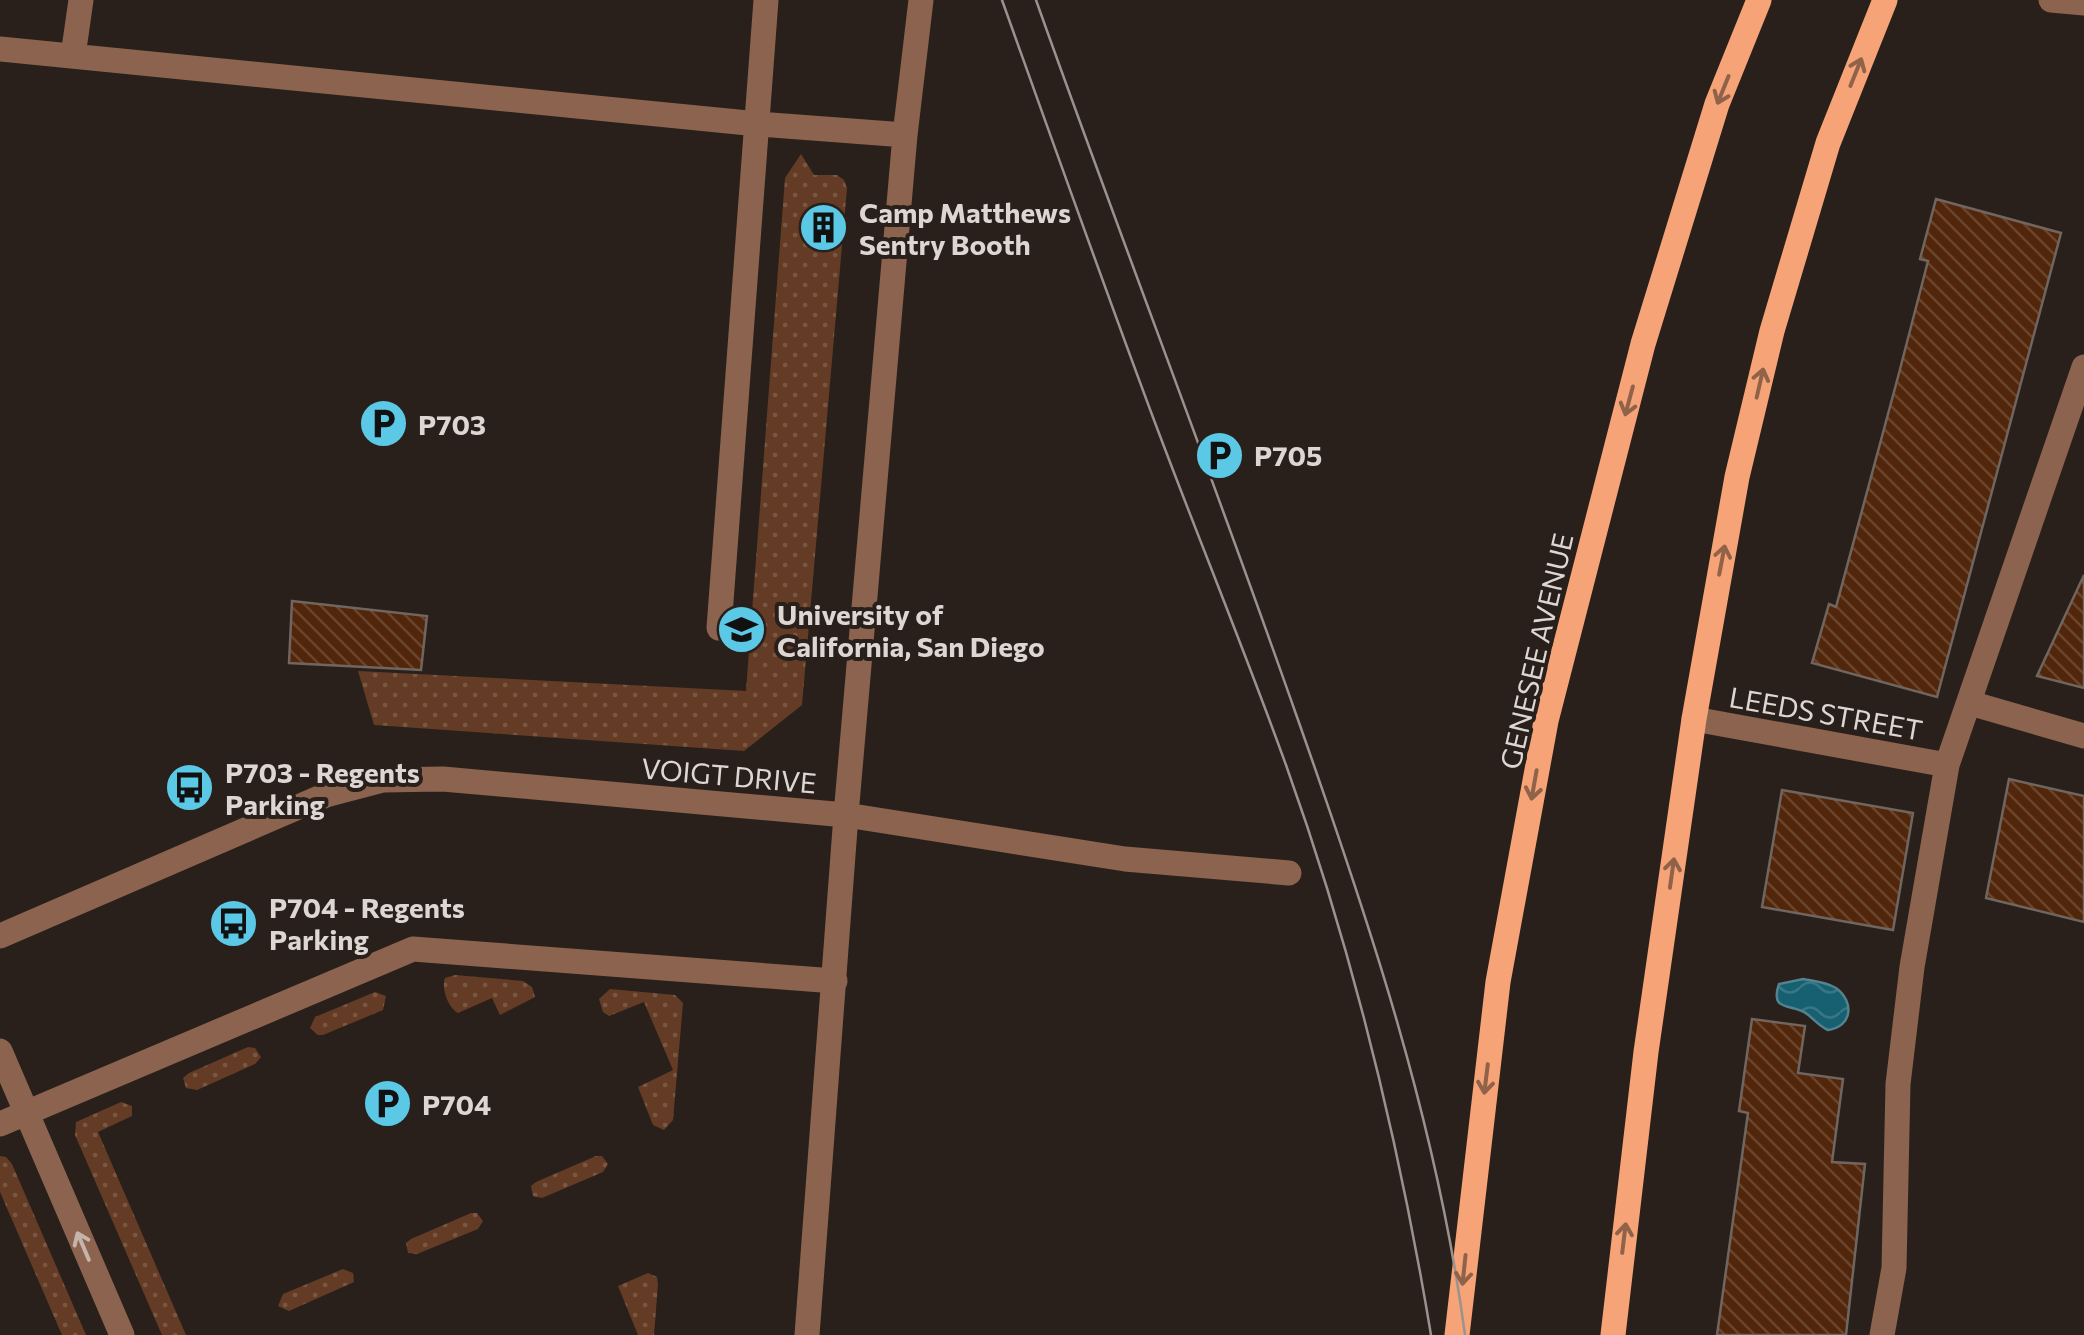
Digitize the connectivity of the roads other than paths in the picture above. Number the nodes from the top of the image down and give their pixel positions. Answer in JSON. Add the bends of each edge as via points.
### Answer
{"nodes":[{"id":1,"x":82,"y":0,"type":"edge"},
{"id":2,"x":766,"y":0,"type":"edge"},
{"id":3,"x":921,"y":0,"type":"edge"},
{"id":4,"x":1759,"y":0,"type":"edge"},
{"id":5,"x":1885,"y":0,"type":"edge"},
{"id":6,"x":2051,"y":0,"type":"edge"},
{"id":7,"x":2084,"y":3,"type":"edge"},
{"id":8,"x":0,"y":49,"type":"edge"},
{"id":9,"x":72,"y":56,"type":"junction"},
{"id":10,"x":758,"y":124,"type":"junction"},
{"id":11,"x":904,"y":135,"type":"junction"},
{"id":12,"x":2084,"y":367,"type":"edge"},
{"id":13,"x":719,"y":628,"type":"dead end"},
{"id":14,"x":1970,"y":704,"type":"junction"},
{"id":15,"x":1694,"y":719,"type":"junction"},
{"id":16,"x":2084,"y":736,"type":"edge"},
{"id":17,"x":1947,"y":765,"type":"junction"},
{"id":18,"x":846,"y":815,"type":"junction"},
{"id":19,"x":1289,"y":874,"type":"dead end"},
{"id":20,"x":0,"y":936,"type":"edge"},
{"id":21,"x":835,"y":981,"type":"junction"},
{"id":22,"x":0,"y":1051,"type":"edge"},
{"id":23,"x":26,"y":1113,"type":"junction"},
{"id":24,"x":0,"y":1124,"type":"edge"},
{"id":25,"x":122,"y":1335,"type":"edge"},
{"id":26,"x":807,"y":1335,"type":"edge"},
{"id":27,"x":1457,"y":1335,"type":"edge"},
{"id":28,"x":1613,"y":1335,"type":"edge"},
{"id":29,"x":1882,"y":1335,"type":"edge"}],
"edges":[{"from":1,"to":9,"type":"street"},
{"from":2,"to":10,"type":"street"},
{"from":3,"to":11,"type":"street","name":"VOIGT DRIVE"},
{"from":4,"to":27,"type":"main road","name":"GENESEE AVENUE","one_way":true,"via":[[1717,104],[1644,344],[1546,720],[1498,982]]},
{"from":15,"to":5,"type":"main road","one_way":true,"via":[[1772,330],[1828,143]]},
{"from":6,"to":7,"type":"street"},
{"from":8,"to":9,"type":"street"},
{"from":9,"to":10,"type":"street"},
{"from":10,"to":11,"type":"street"},
{"from":10,"to":13,"type":"street"},
{"from":11,"to":18,"type":"street","name":"VOIGT DRIVE"},
{"from":12,"to":14,"type":"street"},
{"from":14,"to":16,"type":"street"},
{"from":14,"to":17,"type":"street"},
{"from":15,"to":17,"type":"street","name":"LEEDS STREET"},
{"from":28,"to":15,"type":"main road","one_way":true},
{"from":17,"to":29,"type":"street","via":[[1898,1084],[1894,1268]]},
{"from":18,"to":19,"type":"street","via":[[1125,858]]},
{"from":18,"to":20,"type":"street","name":"VOIGT DRIVE","via":[[443,779],[384,780],[326,795]]},
{"from":18,"to":21,"type":"street"},
{"from":21,"to":23,"type":"street","via":[[412,949]]},
{"from":21,"to":26,"type":"street"},
{"from":22,"to":23,"type":"street"},
{"from":23,"to":24,"type":"street"},
{"from":25,"to":23,"type":"street","one_way":true}]}
